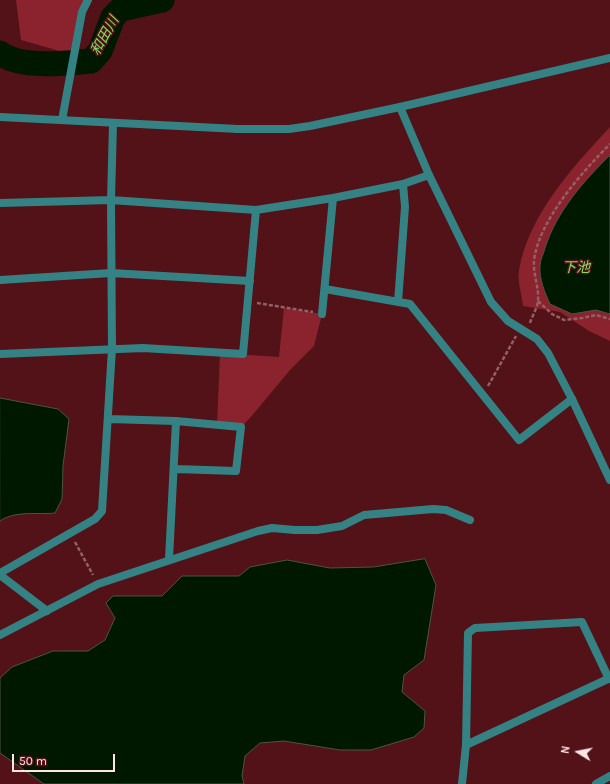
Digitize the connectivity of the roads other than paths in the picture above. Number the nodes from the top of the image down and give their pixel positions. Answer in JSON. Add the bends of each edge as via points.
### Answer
{"nodes":[{"id":1,"x":88,"y":0,"type":"edge"},
{"id":2,"x":610,"y":58,"type":"edge"},
{"id":3,"x":400,"y":107,"type":"junction"},
{"id":4,"x":0,"y":118,"type":"edge"},
{"id":5,"x":62,"y":120,"type":"junction"},
{"id":6,"x":113,"y":124,"type":"junction"},
{"id":7,"x":429,"y":175,"type":"junction"},
{"id":8,"x":403,"y":184,"type":"junction"},
{"id":9,"x":333,"y":198,"type":"junction"},
{"id":10,"x":111,"y":200,"type":"junction"},
{"id":11,"x":0,"y":202,"type":"edge"},
{"id":12,"x":256,"y":210,"type":"junction"},
{"id":13,"x":111,"y":273,"type":"junction"},
{"id":14,"x":0,"y":280,"type":"edge"},
{"id":15,"x":250,"y":281,"type":"junction"},
{"id":16,"x":325,"y":289,"type":"junction"},
{"id":17,"x":398,"y":302,"type":"junction"},
{"id":18,"x":322,"y":314,"type":"road end"},
{"id":19,"x":112,"y":349,"type":"junction"},
{"id":20,"x":0,"y":354,"type":"edge"},
{"id":21,"x":572,"y":399,"type":"junction"},
{"id":22,"x":109,"y":419,"type":"junction"},
{"id":23,"x":176,"y":421,"type":"junction"},
{"id":24,"x":175,"y":469,"type":"junction"},
{"id":25,"x":610,"y":480,"type":"edge"},
{"id":26,"x":470,"y":520,"type":"dead end"},
{"id":27,"x":170,"y":559,"type":"junction"},
{"id":28,"x":0,"y":574,"type":"edge"},
{"id":29,"x":47,"y":611,"type":"junction"},
{"id":30,"x":0,"y":635,"type":"edge"},
{"id":31,"x":609,"y":678,"type":"edge"},
{"id":32,"x":466,"y":745,"type":"junction"},
{"id":33,"x":610,"y":776,"type":"edge"},
{"id":34,"x":462,"y":784,"type":"edge"},
{"id":35,"x":596,"y":784,"type":"edge"}],
"edges":[{"from":1,"to":5,"type":"street","via":[[82,12],[73,53]]},
{"from":2,"to":3,"type":"street"},
{"from":3,"to":6,"type":"street","via":[[289,128],[238,129]]},
{"from":3,"to":7,"type":"street"},
{"from":4,"to":5,"type":"street"},
{"from":5,"to":6,"type":"street"},
{"from":6,"to":10,"type":"street"},
{"from":7,"to":8,"type":"street"},
{"from":7,"to":21,"type":"street","via":[[491,302],[508,321],[537,339],[548,353]]},
{"from":8,"to":9,"type":"street"},
{"from":8,"to":17,"type":"street","via":[[405,207]]},
{"from":9,"to":12,"type":"street"},
{"from":9,"to":16,"type":"street"},
{"from":10,"to":11,"type":"street"},
{"from":10,"to":12,"type":"street"},
{"from":10,"to":13,"type":"street"},
{"from":12,"to":15,"type":"street"},
{"from":13,"to":14,"type":"street"},
{"from":13,"to":15,"type":"street"},
{"from":13,"to":19,"type":"street"},
{"from":15,"to":19,"type":"street","via":[[243,354],[143,348]]},
{"from":16,"to":17,"type":"street"},
{"from":16,"to":18,"type":"street"},
{"from":17,"to":21,"type":"street","via":[[410,304],[519,440]]},
{"from":19,"to":20,"type":"street"},
{"from":19,"to":22,"type":"street"},
{"from":21,"to":25,"type":"street"},
{"from":22,"to":23,"type":"street"},
{"from":22,"to":28,"type":"street","via":[[102,511],[95,518]]},
{"from":23,"to":24,"type":"street"},
{"from":23,"to":24,"type":"street","via":[[241,427],[236,471]]},
{"from":24,"to":27,"type":"street"},
{"from":26,"to":27,"type":"street","via":[[446,510],[433,509],[364,515],[342,526],[317,530],[272,528],[258,531]]},
{"from":27,"to":29,"type":"street","via":[[98,584]]},
{"from":28,"to":29,"type":"street"},
{"from":29,"to":30,"type":"street"},
{"from":31,"to":32,"type":"street"},
{"from":31,"to":32,"type":"street","via":[[582,622],[475,628],[468,633]]},
{"from":32,"to":34,"type":"street"},
{"from":33,"to":35,"type":"street"}]}
